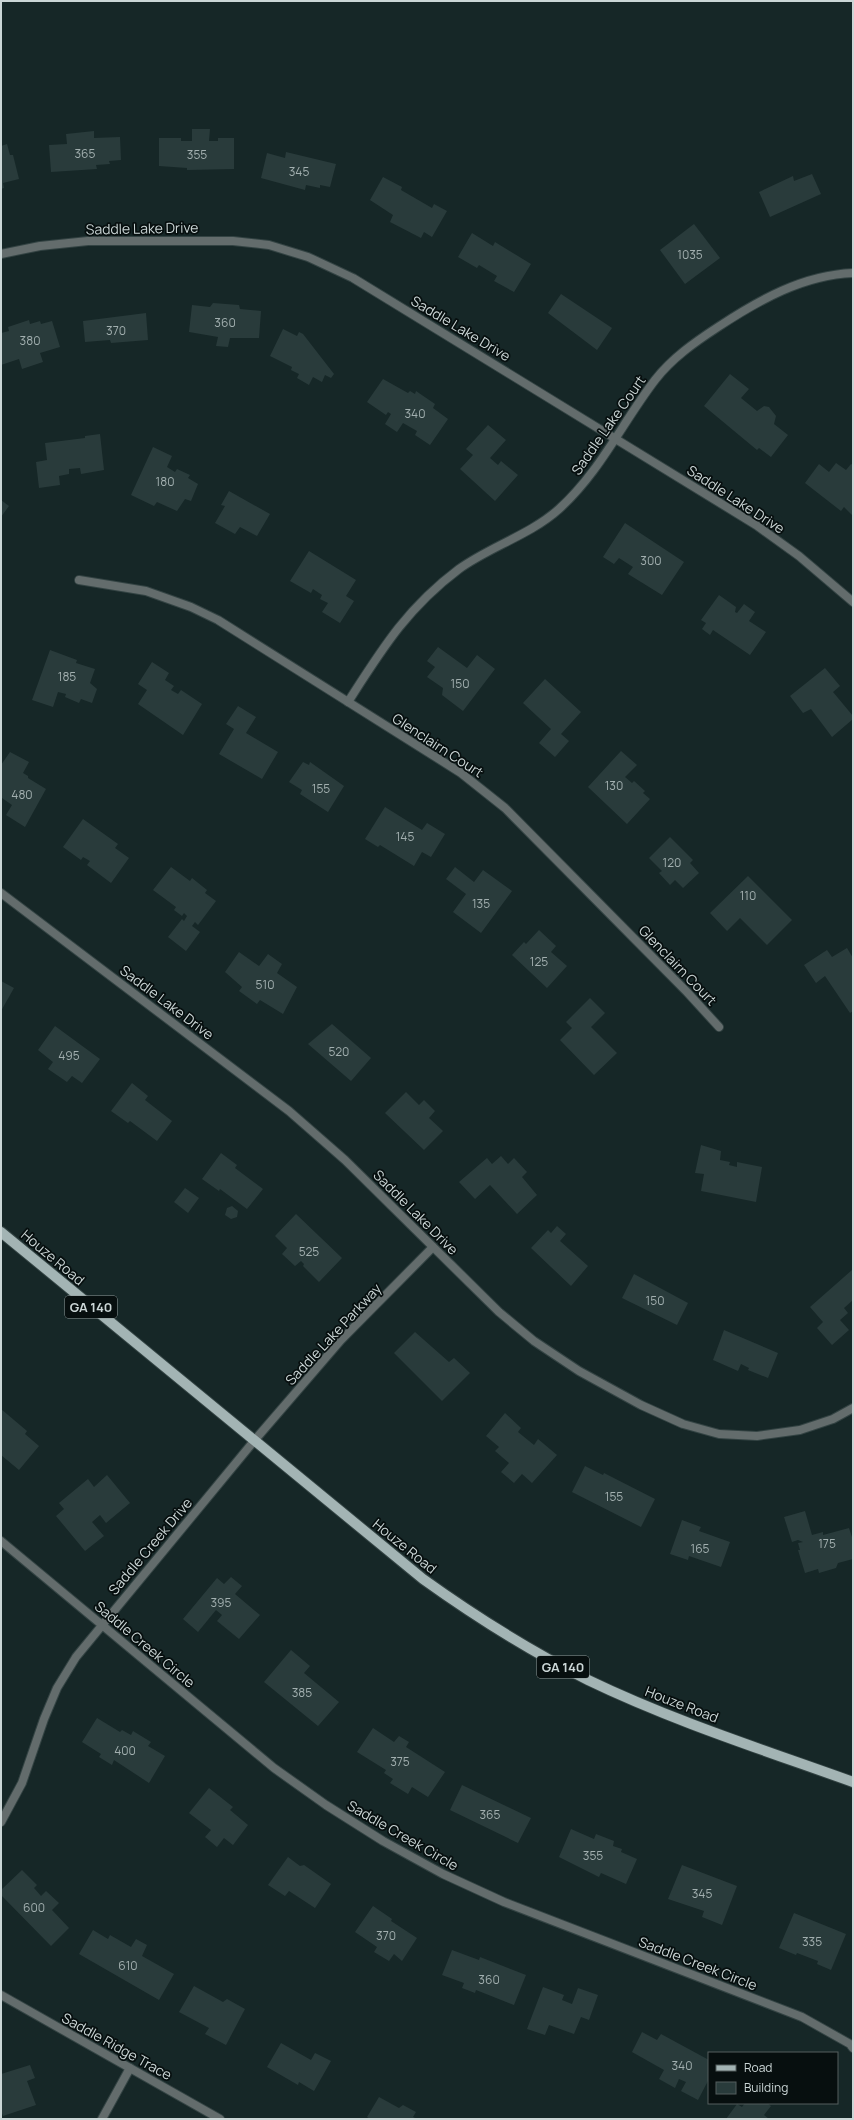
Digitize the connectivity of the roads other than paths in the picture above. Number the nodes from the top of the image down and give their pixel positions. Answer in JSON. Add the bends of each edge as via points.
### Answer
{"nodes":[{"id":1,"x":1,"y":254,"type":"edge"},
{"id":2,"x":853,"y":272,"type":"edge"},
{"id":3,"x":616,"y":439,"type":"junction"},
{"id":4,"x":79,"y":580,"type":"dead end"},
{"id":5,"x":853,"y":602,"type":"edge"},
{"id":6,"x":348,"y":702,"type":"junction"},
{"id":7,"x":1,"y":893,"type":"edge"},
{"id":8,"x":719,"y":1027,"type":"dead end"},
{"id":9,"x":1,"y":1232,"type":"edge"},
{"id":10,"x":433,"y":1247,"type":"junction"},
{"id":11,"x":853,"y":1408,"type":"edge"},
{"id":12,"x":254,"y":1441,"type":"junction"},
{"id":13,"x":1,"y":1541,"type":"edge"},
{"id":14,"x":102,"y":1625,"type":"junction"},
{"id":15,"x":853,"y":1782,"type":"edge"},
{"id":16,"x":1,"y":1822,"type":"edge"},
{"id":17,"x":1,"y":1996,"type":"edge"},
{"id":18,"x":853,"y":2048,"type":"edge"},
{"id":19,"x":130,"y":2068,"type":"junction"},
{"id":20,"x":102,"y":2119,"type":"edge"},
{"id":21,"x":220,"y":2119,"type":"edge"}],
"edges":[{"from":1,"to":3,"type":"street","name":"Saddle Lake Drive","via":[[40,246],[88,241],[233,241],[269,245],[308,256],[353,278]]},
{"from":2,"to":3,"type":"street","name":"Saddle Lake Court","via":[[805,281],[773,294],[694,343],[656,379]]},
{"from":3,"to":5,"type":"street","name":"Saddle Lake Drive","via":[[756,525],[799,556]]},
{"from":3,"to":6,"type":"street","name":"Saddle Lake Court","via":[[587,481],[558,510],[531,530],[460,568],[418,603],[387,641]]},
{"from":4,"to":6,"type":"street","name":"Glenclairn Court","via":[[146,591],[191,607],[218,620]]},
{"from":6,"to":8,"type":"street","name":"Glenclairn Court","via":[[461,773],[506,808]]},
{"from":7,"to":10,"type":"street","name":"Saddle Lake Drive","via":[[289,1111],[345,1160]]},
{"from":9,"to":12,"type":"main road","name":"Houze Road","number":"GA 140"},
{"from":10,"to":11,"type":"street","name":"Saddle Lake Drive","via":[[499,1312],[534,1341],[579,1371],[641,1405],[683,1424],[718,1434],[758,1436],[800,1430],[833,1419]]},
{"from":10,"to":12,"type":"street","name":"Saddle Lake Parkway","via":[[341,1340]]},
{"from":12,"to":14,"type":"street","name":"Saddle Creek Drive"},
{"from":12,"to":15,"type":"main road","name":"Houze Road","number":"GA 140","via":[[423,1579],[474,1616],[525,1647],[654,1710]]},
{"from":13,"to":14,"type":"street","name":"Saddle Creek Circle"},
{"from":14,"to":16,"type":"street","name":"Saddle Creek Drive","via":[[76,1657],[57,1688],[22,1783]]},
{"from":14,"to":18,"type":"street","name":"Saddle Creek Circle","via":[[274,1768],[383,1841],[443,1874],[504,1902],[802,2017]]},
{"from":17,"to":19,"type":"street","name":"Saddle Ridge Trace"},
{"from":19,"to":20,"type":"street"},
{"from":19,"to":21,"type":"street","name":"Saddle Ridge Trace"}]}
